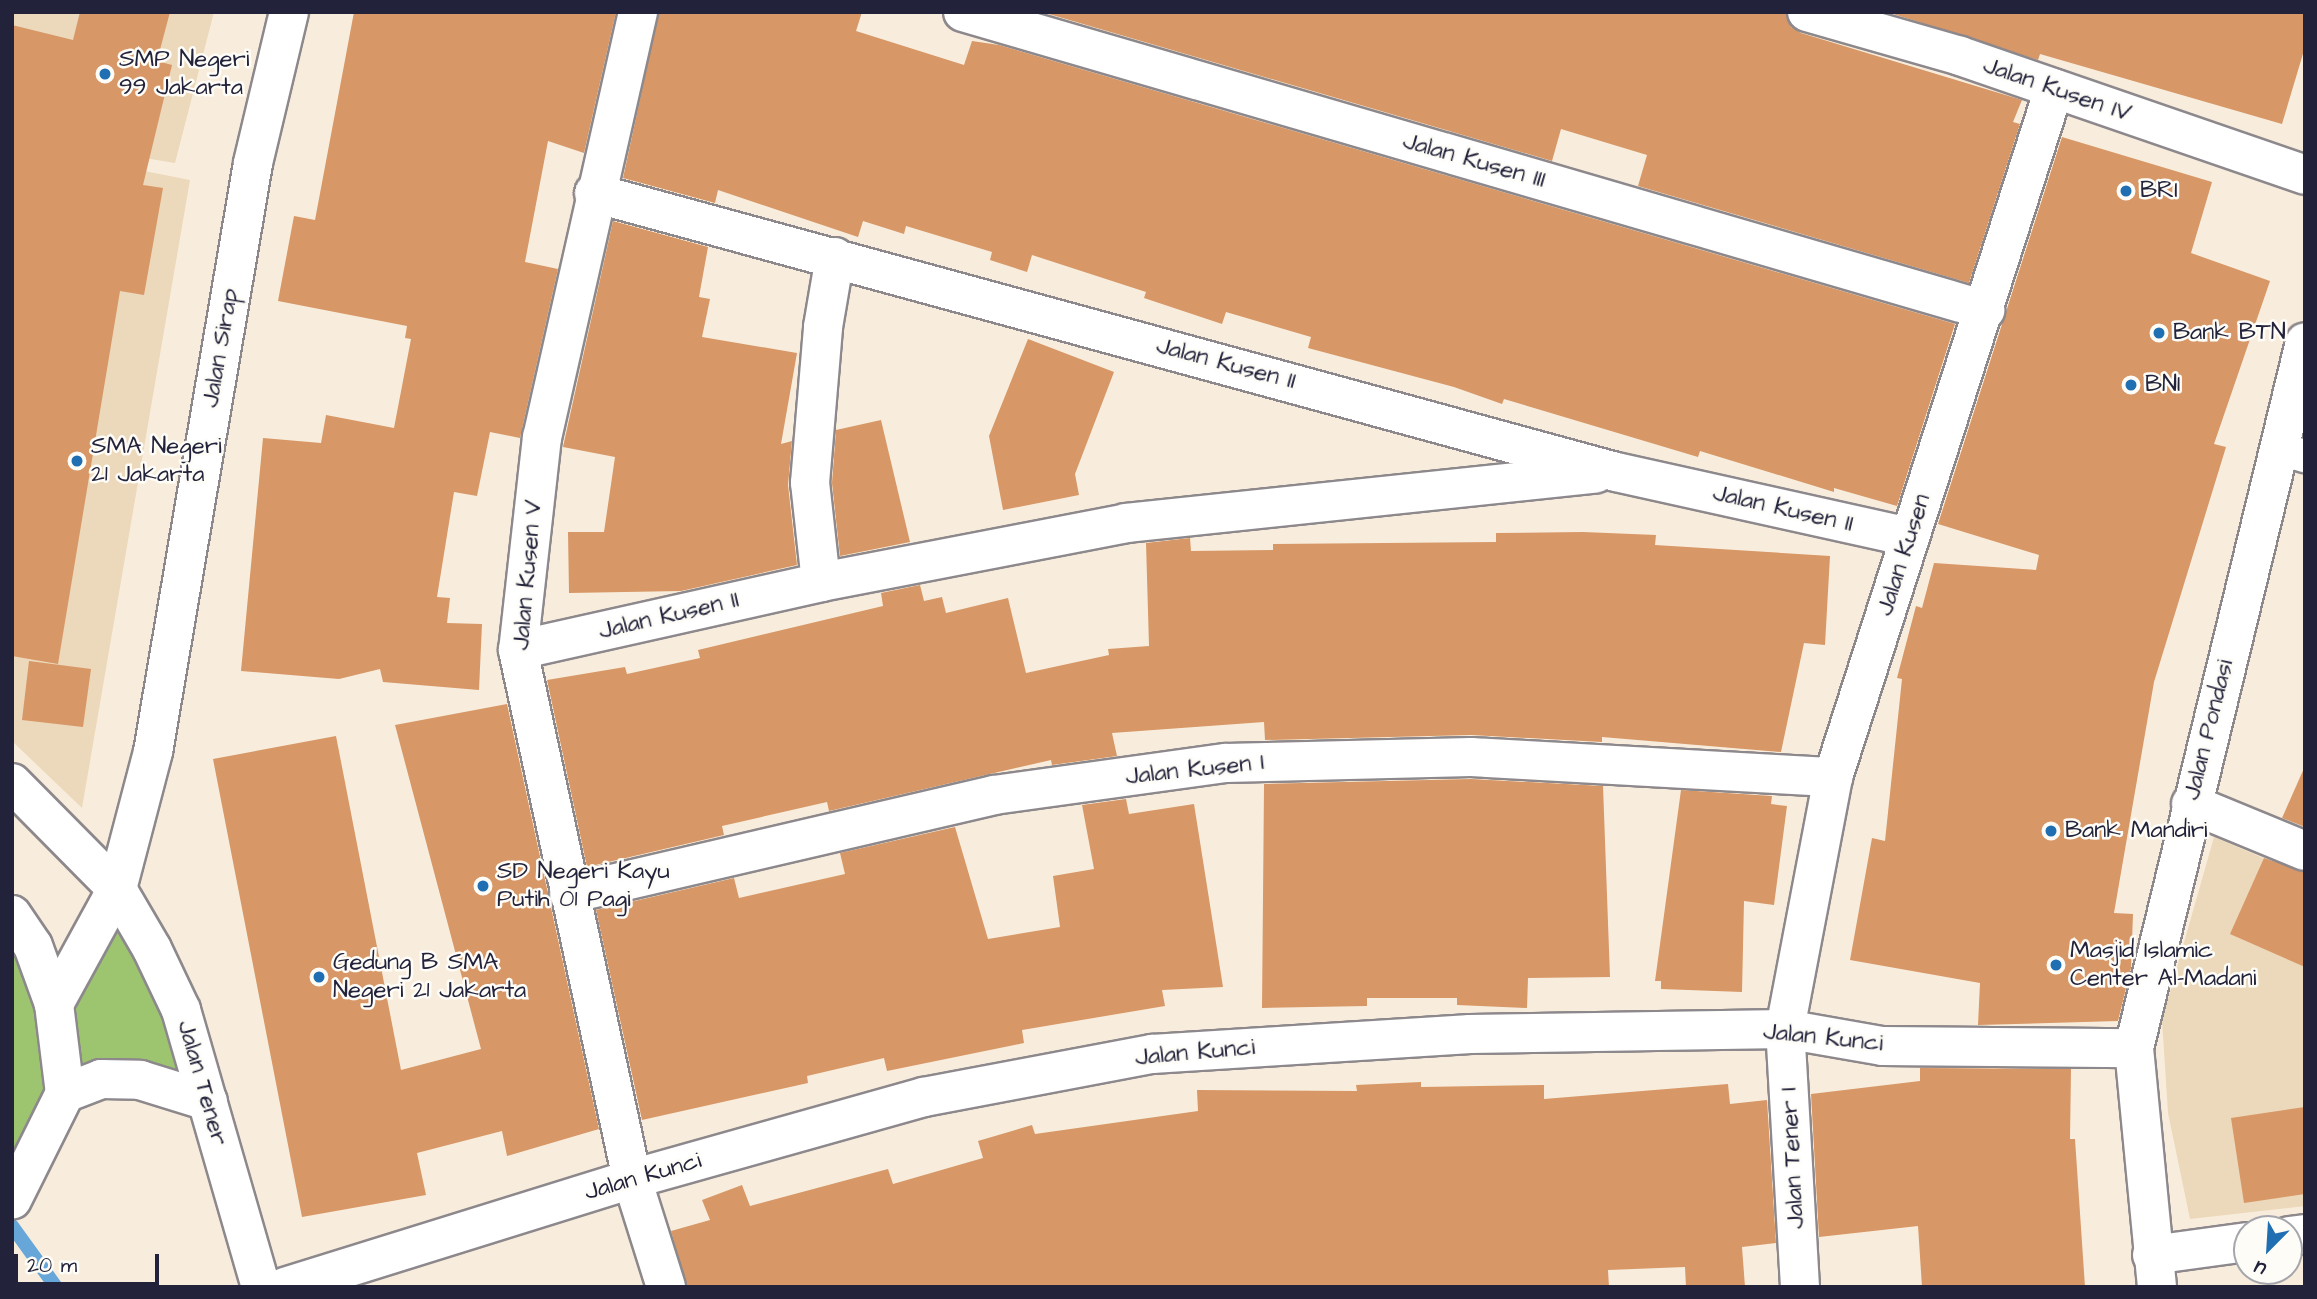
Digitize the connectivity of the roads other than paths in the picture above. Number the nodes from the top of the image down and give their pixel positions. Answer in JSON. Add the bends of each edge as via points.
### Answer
{"nodes":[{"id":1,"x":289,"y":12,"type":"edge"},
{"id":2,"x":638,"y":12,"type":"edge"},
{"id":3,"x":963,"y":12,"type":"edge"},
{"id":4,"x":1807,"y":12,"type":"edge"},
{"id":5,"x":2054,"y":89,"type":"junction"},
{"id":6,"x":2305,"y":175,"type":"edge"},
{"id":7,"x":594,"y":192,"type":"junction"},
{"id":8,"x":835,"y":257,"type":"junction"},
{"id":9,"x":1985,"y":310,"type":"junction"},
{"id":10,"x":2305,"y":342,"type":"edge"},
{"id":11,"x":2291,"y":452,"type":"edge"},
{"id":12,"x":1616,"y":472,"type":"junction"},
{"id":13,"x":1910,"y":537,"type":"junction"},
{"id":14,"x":821,"y":582,"type":"junction"},
{"id":15,"x":518,"y":650,"type":"junction"},
{"id":16,"x":1833,"y":777,"type":"junction"},
{"id":17,"x":12,"y":783,"type":"edge"},
{"id":18,"x":2191,"y":804,"type":"junction"},
{"id":19,"x":2305,"y":851,"type":"edge"},
{"id":20,"x":117,"y":889,"type":"junction"},
{"id":21,"x":569,"y":894,"type":"junction"},
{"id":22,"x":12,"y":915,"type":"edge"},
{"id":23,"x":54,"y":1004,"type":"junction"},
{"id":24,"x":1785,"y":1029,"type":"junction"},
{"id":25,"x":2134,"y":1048,"type":"junction"},
{"id":26,"x":61,"y":1099,"type":"junction"},
{"id":27,"x":208,"y":1101,"type":"junction"},
{"id":28,"x":632,"y":1179,"type":"junction"},
{"id":29,"x":12,"y":1200,"type":"edge"},
{"id":30,"x":2233,"y":1246,"type":"edge"},
{"id":31,"x":2154,"y":1271,"type":"edge"},
{"id":32,"x":261,"y":1287,"type":"edge"},
{"id":33,"x":285,"y":1287,"type":"edge"},
{"id":34,"x":666,"y":1287,"type":"edge"},
{"id":35,"x":1800,"y":1287,"type":"edge"}],
"edges":[{"from":1,"to":20,"type":"street","name":"Jalan Sirap","via":[[253,163],[153,752]]},
{"from":2,"to":7,"type":"street","name":"Jalan Kusen V"},
{"from":3,"to":9,"type":"street","name":"Jalan Kusen III"},
{"from":4,"to":5,"type":"street","name":"Jalan Kusen IV"},
{"from":5,"to":6,"type":"street","name":"Jalan Kusen IV"},
{"from":5,"to":9,"type":"street","name":"Jalan Kusen"},
{"from":7,"to":8,"type":"street","name":"Jalan Kusen II"},
{"from":7,"to":15,"type":"street","name":"Jalan Kusen V","via":[[542,437]]},
{"from":8,"to":12,"type":"street","name":"Jalan Kusen II"},
{"from":8,"to":14,"type":"street","via":[[823,327],[810,483]]},
{"from":9,"to":13,"type":"street","name":"Jalan Kusen"},
{"from":10,"to":11,"type":"street","name":"Jalan Pondasi"},
{"from":11,"to":18,"type":"street","name":"Jalan Pondasi"},
{"from":12,"to":13,"type":"street","name":"Jalan Kusen II"},
{"from":12,"to":14,"type":"street","name":"Jalan Kusen II","via":[[1126,523]]},
{"from":13,"to":16,"type":"street","name":"Jalan Kusen"},
{"from":14,"to":15,"type":"street","name":"Jalan Kusen II"},
{"from":15,"to":21,"type":"street","name":"Jalan Kusen V"},
{"from":16,"to":21,"type":"street","name":"Jalan Kusen I","via":[[1471,757],[1226,763],[994,795]]},
{"from":16,"to":24,"type":"street","name":"Jalan Kusen"},
{"from":17,"to":20,"type":"street","name":"Jalan Tener"},
{"from":18,"to":19,"type":"street"},
{"from":18,"to":25,"type":"street","name":"Jalan Pondasi"},
{"from":20,"to":23,"type":"street","name":"Jalan Sirap"},
{"from":20,"to":27,"type":"street","name":"Jalan Tener","via":[[181,1010]]},
{"from":21,"to":28,"type":"street","name":"Jalan Kusen V"},
{"from":22,"to":23,"type":"street","via":[[33,946]]},
{"from":23,"to":26,"type":"street"},
{"from":24,"to":25,"type":"street","name":"Jalan Kunci","via":[[1882,1046]]},
{"from":24,"to":28,"type":"street","name":"Jalan Kunci","via":[[1470,1034],[1152,1054],[924,1097]]},
{"from":24,"to":35,"type":"street","name":"Jalan Tener I"},
{"from":25,"to":31,"type":"street","name":"Jalan Pondasi"},
{"from":26,"to":27,"type":"street","via":[[101,1079],[140,1080]]},
{"from":26,"to":29,"type":"street"},
{"from":27,"to":32,"type":"street","name":"Jalan Tener"},
{"from":28,"to":33,"type":"street","name":"Jalan Kunci"},
{"from":28,"to":34,"type":"street","name":"Jalan Kusen V"},
{"from":30,"to":31,"type":"street"}]}
